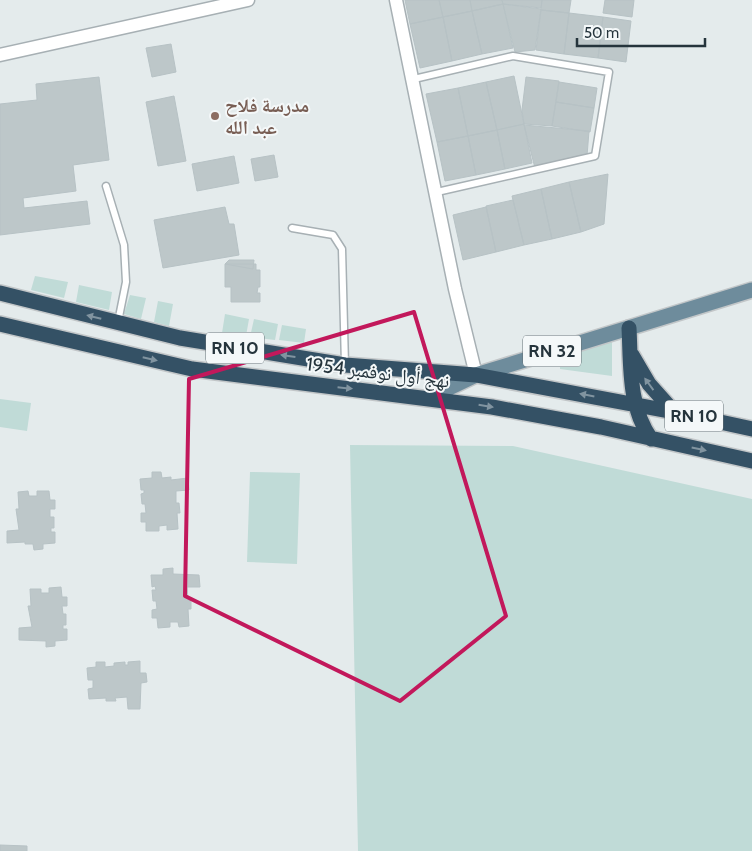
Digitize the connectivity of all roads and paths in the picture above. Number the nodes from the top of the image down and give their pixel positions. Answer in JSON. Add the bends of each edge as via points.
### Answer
{"nodes":[{"id":1,"x":248,"y":0,"type":"edge"},
{"id":2,"x":396,"y":0,"type":"edge"},
{"id":3,"x":0,"y":55,"type":"edge"},
{"id":4,"x":414,"y":79,"type":"junction"},
{"id":5,"x":106,"y":186,"type":"dead end"},
{"id":6,"x":437,"y":192,"type":"junction"},
{"id":7,"x":292,"y":228,"type":"dead end"},
{"id":8,"x":752,"y":290,"type":"edge"},
{"id":9,"x":0,"y":293,"type":"edge"},
{"id":10,"x":118,"y":323,"type":"junction"},
{"id":11,"x":0,"y":324,"type":"edge"},
{"id":12,"x":629,"y":328,"type":"junction"},
{"id":13,"x":630,"y":352,"type":"junction"},
{"id":14,"x":346,"y":365,"type":"junction"},
{"id":15,"x":476,"y":375,"type":"junction"},
{"id":16,"x":438,"y":398,"type":"junction"},
{"id":17,"x":635,"y":404,"type":"junction"},
{"id":18,"x":674,"y":412,"type":"junction"},
{"id":19,"x":752,"y":429,"type":"edge"},
{"id":20,"x":652,"y":439,"type":"junction"},
{"id":21,"x":752,"y":461,"type":"edge"}],
"edges":[{"from":1,"to":3,"type":"street"},
{"from":2,"to":4,"type":"street"},
{"from":4,"to":6,"type":"street"},
{"from":4,"to":6,"type":"lane","via":[[513,56],[609,72],[595,156]]},
{"from":5,"to":10,"type":"lane","via":[[124,245],[126,282]]},
{"from":6,"to":15,"type":"street"},
{"from":7,"to":14,"type":"lane","via":[[333,235],[342,249]]},
{"from":8,"to":12,"type":"main road","number":"RN 32"},
{"from":10,"to":9,"type":"highway","name":"نهج أول نوفمبر 1954","number":"RN 10","one_way":true},
{"from":14,"to":10,"type":"highway","name":"نهج أول نوفمبر 1954","number":"RN 10","one_way":true,"via":[[180,338]]},
{"from":11,"to":16,"type":"highway","name":"نهج أول نوفمبر 1954","number":"RN 10","one_way":true,"via":[[192,369]]},
{"from":12,"to":13,"type":"highway"},
{"from":12,"to":15,"type":"main road","number":"RN 32"},
{"from":13,"to":17,"type":"highway"},
{"from":18,"to":13,"type":"highway","one_way":true,"via":[[649,384]]},
{"from":14,"to":15,"type":"highway","name":"نهج أول نوفمبر 1954","number":"RN 10"},
{"from":15,"to":16,"type":"main road","number":"RN 32","via":[[449,388]]},
{"from":17,"to":15,"type":"highway","name":"نهج أول نوفمبر 1954","number":"RN 10","one_way":true},
{"from":16,"to":20,"type":"highway","name":"نهج أول نوفمبر 1954","number":"RN 10","one_way":true,"via":[[547,416]]},
{"from":17,"to":18,"type":"highway","name":"نهج أول نوفمبر 1954","number":"RN 10"},
{"from":17,"to":20,"type":"highway","via":[[644,429]]},
{"from":18,"to":19,"type":"highway","name":"نهج أول نوفمبر 1954","number":"RN 10"},
{"from":20,"to":21,"type":"highway","name":"نهج أول نوفمبر 1954","number":"RN 10","one_way":true}]}
